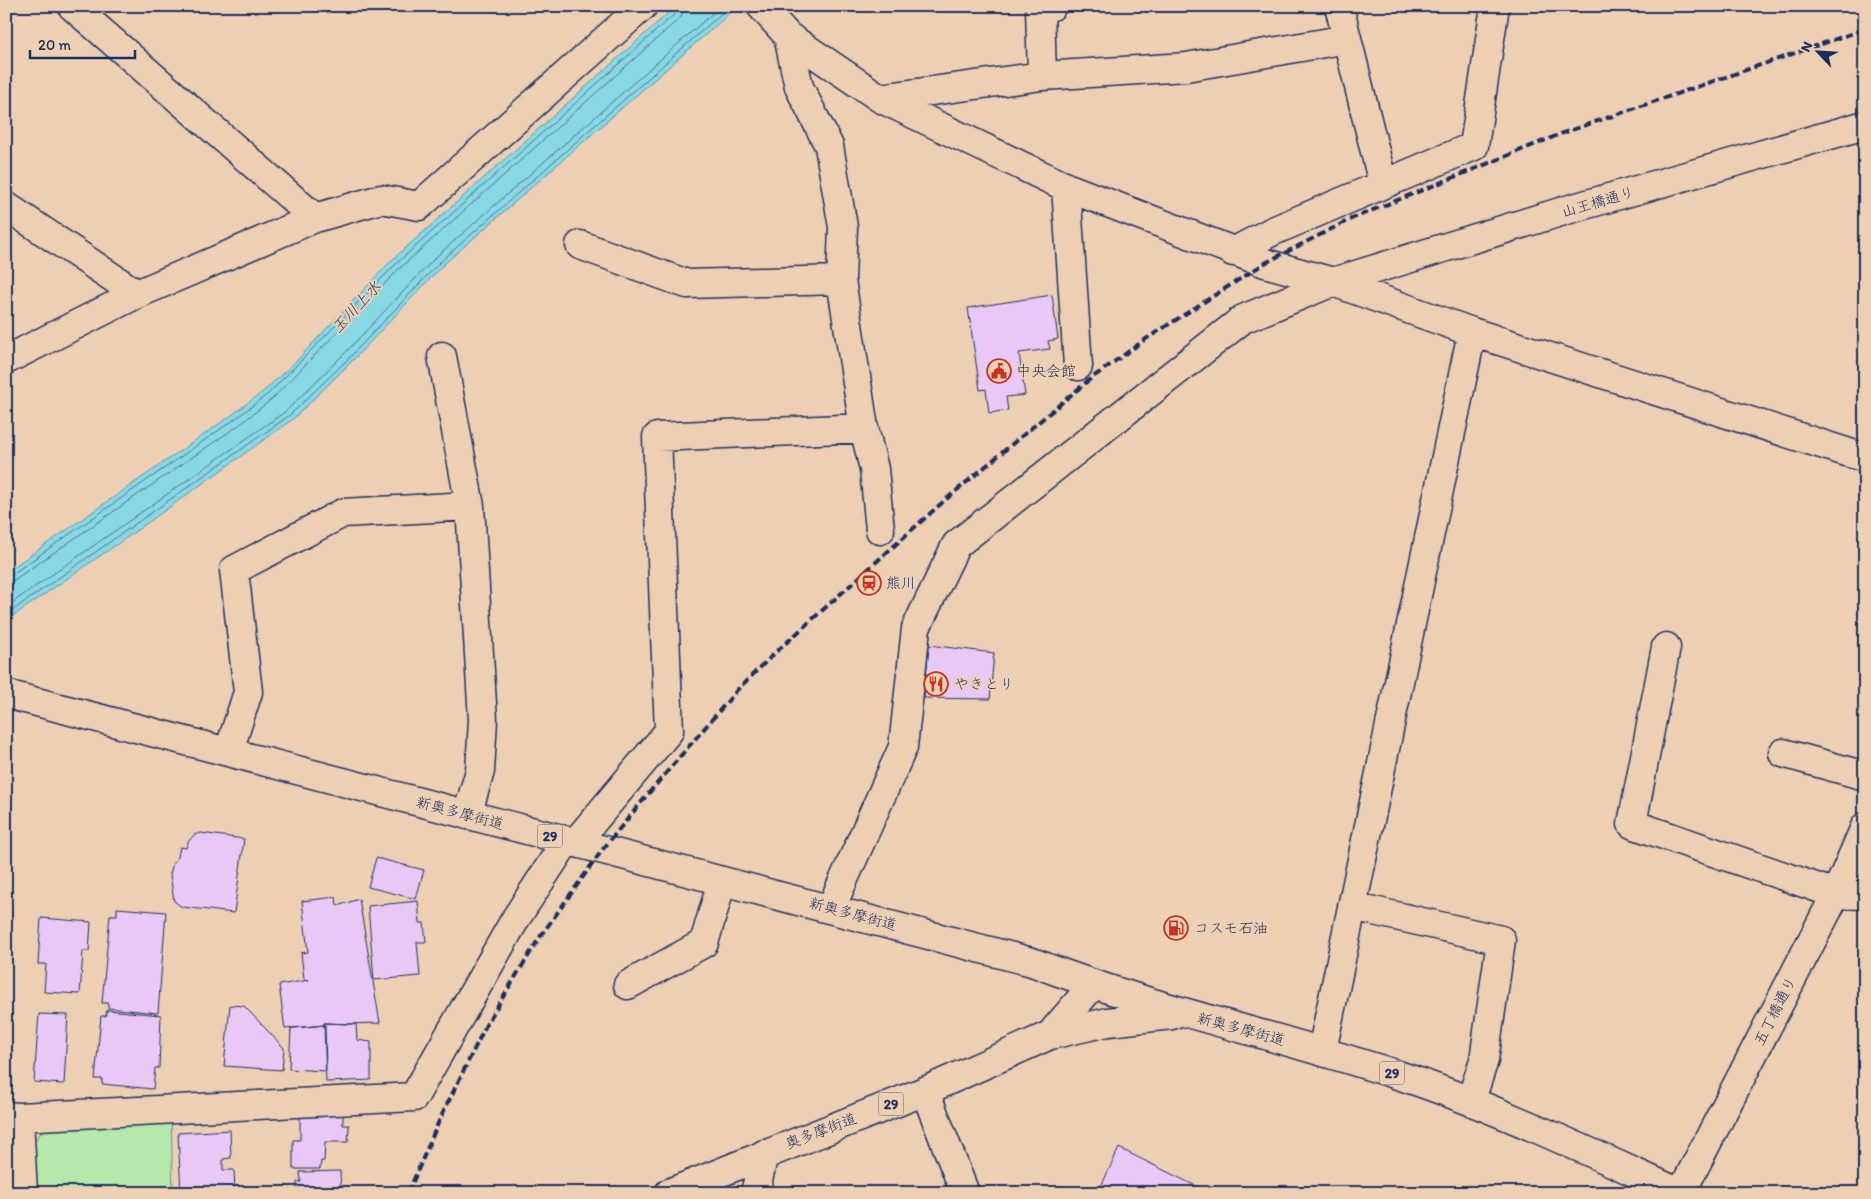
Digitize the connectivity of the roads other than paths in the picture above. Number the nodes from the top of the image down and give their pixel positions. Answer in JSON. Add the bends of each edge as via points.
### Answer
{"nodes":[{"id":1,"x":72,"y":6,"type":"edge"},
{"id":2,"x":643,"y":6,"type":"edge"},
{"id":3,"x":1052,"y":6,"type":"edge"},
{"id":4,"x":1339,"y":6,"type":"edge"},
{"id":5,"x":1495,"y":6,"type":"edge"},
{"id":6,"x":762,"y":8,"type":"edge"},
{"id":7,"x":788,"y":36,"type":"junction"},
{"id":8,"x":1347,"y":39,"type":"junction"},
{"id":9,"x":1042,"y":76,"type":"junction"},
{"id":10,"x":880,"y":98,"type":"junction"},
{"id":11,"x":1865,"y":125,"type":"edge"},
{"id":12,"x":1383,"y":184,"type":"junction"},
{"id":13,"x":1066,"y":187,"type":"junction"},
{"id":14,"x":6,"y":206,"type":"edge"},
{"id":15,"x":315,"y":218,"type":"junction"},
{"id":16,"x":580,"y":245,"type":"dead end"},
{"id":17,"x":1233,"y":252,"type":"junction"},
{"id":18,"x":841,"y":280,"type":"junction"},
{"id":19,"x":1333,"y":282,"type":"junction"},
{"id":20,"x":137,"y":294,"type":"junction"},
{"id":21,"x":1472,"y":332,"type":"junction"},
{"id":22,"x":442,"y":356,"type":"dead end"},
{"id":23,"x":6,"y":360,"type":"edge"},
{"id":24,"x":1078,"y":366,"type":"dead end"},
{"id":25,"x":864,"y":428,"type":"junction"},
{"id":26,"x":1865,"y":458,"type":"edge"},
{"id":27,"x":470,"y":506,"type":"junction"},
{"id":28,"x":880,"y":530,"type":"dead end"},
{"id":29,"x":1666,"y":647,"type":"dead end"},
{"id":30,"x":6,"y":694,"type":"edge"},
{"id":31,"x":229,"y":751,"type":"junction"},
{"id":32,"x":1783,"y":753,"type":"dead end"},
{"id":33,"x":1865,"y":776,"type":"edge"},
{"id":34,"x":467,"y":815,"type":"junction"},
{"id":35,"x":1865,"y":827,"type":"edge"},
{"id":36,"x":571,"y":842,"type":"junction"},
{"id":37,"x":722,"y":880,"type":"junction"},
{"id":38,"x":1836,"y":894,"type":"junction"},
{"id":39,"x":1865,"y":895,"type":"edge"},
{"id":40,"x":1352,"y":906,"type":"junction"},
{"id":41,"x":831,"y":908,"type":"junction"},
{"id":42,"x":628,"y":985,"type":"dead end"},
{"id":43,"x":1092,"y":986,"type":"junction"},
{"id":44,"x":1186,"y":1014,"type":"junction"},
{"id":45,"x":1050,"y":1035,"type":"junction"},
{"id":46,"x":1322,"y":1051,"type":"junction"},
{"id":47,"x":925,"y":1091,"type":"junction"},
{"id":48,"x":1471,"y":1100,"type":"junction"},
{"id":49,"x":13,"y":1116,"type":"edge"},
{"id":50,"x":764,"y":1154,"type":"junction"},
{"id":51,"x":1649,"y":1187,"type":"edge"},
{"id":52,"x":23,"y":1193,"type":"edge"},
{"id":53,"x":669,"y":1193,"type":"edge"},
{"id":54,"x":755,"y":1193,"type":"edge"},
{"id":55,"x":965,"y":1193,"type":"edge"},
{"id":56,"x":1680,"y":1193,"type":"edge"}],
"edges":[{"from":1,"to":15,"type":"street"},
{"from":2,"to":15,"type":"street","via":[[419,206],[381,199]]},
{"from":3,"to":9,"type":"street","via":[[1040,8]]},
{"from":4,"to":8,"type":"street"},
{"from":5,"to":12,"type":"street","via":[[1474,146]]},
{"from":6,"to":7,"type":"street"},
{"from":7,"to":10,"type":"street"},
{"from":7,"to":18,"type":"street","via":[[799,87],[830,146],[843,227]]},
{"from":8,"to":9,"type":"street","via":[[1186,66]]},
{"from":8,"to":12,"type":"street"},
{"from":9,"to":10,"type":"street"},
{"from":10,"to":13,"type":"street"},
{"from":11,"to":19,"type":"street","name":"山王橋通り"},
{"from":12,"to":17,"type":"street","via":[[1273,231]]},
{"from":13,"to":17,"type":"street"},
{"from":13,"to":24,"type":"street"},
{"from":14,"to":20,"type":"street"},
{"from":15,"to":20,"type":"street"},
{"from":16,"to":18,"type":"street","via":[[687,284]]},
{"from":17,"to":19,"type":"street"},
{"from":18,"to":25,"type":"street"},
{"from":19,"to":21,"type":"street"},
{"from":19,"to":41,"type":"street","name":"山王橋通り","via":[[1243,319],[956,545],[916,628],[903,747]]},
{"from":20,"to":23,"type":"street"},
{"from":21,"to":26,"type":"street"},
{"from":21,"to":40,"type":"street"},
{"from":22,"to":27,"type":"street"},
{"from":25,"to":28,"type":"street","via":[[874,469]]},
{"from":25,"to":36,"type":"street","via":[[656,437],[669,731]]},
{"from":27,"to":31,"type":"street","via":[[343,513],[234,570],[248,692]]},
{"from":27,"to":34,"type":"street","via":[[483,720],[480,771]]},
{"from":29,"to":38,"type":"street","via":[[1632,824]]},
{"from":30,"to":31,"type":"street","name":"新奥多摩街道","number":"29"},
{"from":31,"to":34,"type":"street","name":"新奥多摩街道","number":"29"},
{"from":32,"to":33,"type":"street"},
{"from":34,"to":36,"type":"street","name":"新奥多摩街道","number":"29"},
{"from":35,"to":38,"type":"street","name":"五丁橋通り"},
{"from":36,"to":37,"type":"street","name":"新奥多摩街道","number":"29"},
{"from":36,"to":49,"type":"street","via":[[516,918],[414,1097]]},
{"from":37,"to":41,"type":"street","name":"新奥多摩街道","number":"29"},
{"from":37,"to":42,"type":"street","via":[[704,943]]},
{"from":38,"to":39,"type":"street"},
{"from":38,"to":56,"type":"street","name":"五丁橋通り"},
{"from":40,"to":46,"type":"street"},
{"from":40,"to":48,"type":"street","via":[[1501,940],[1484,1060]]},
{"from":41,"to":43,"type":"street","name":"新奥多摩街道","number":"29","via":[[1032,962]]},
{"from":43,"to":44,"type":"street","name":"新奥多摩街道","number":"29"},
{"from":43,"to":45,"type":"street","name":"奥多摩街道","number":"29"},
{"from":44,"to":45,"type":"street","via":[[1108,1022]]},
{"from":44,"to":46,"type":"street","name":"新奥多摩街道","number":"29"},
{"from":45,"to":47,"type":"street","name":"奥多摩街道","number":"29"},
{"from":46,"to":48,"type":"street","name":"新奥多摩街道","number":"29"},
{"from":47,"to":50,"type":"street","name":"奥多摩街道","number":"29"},
{"from":47,"to":55,"type":"street"},
{"from":48,"to":51,"type":"street","name":"新奥多摩街道","number":"29"},
{"from":49,"to":52,"type":"street"},
{"from":50,"to":53,"type":"street","name":"奥多摩街道","number":"29"},
{"from":50,"to":54,"type":"street"},
{"from":51,"to":56,"type":"street","name":"新奥多摩街道","number":"29"}]}
